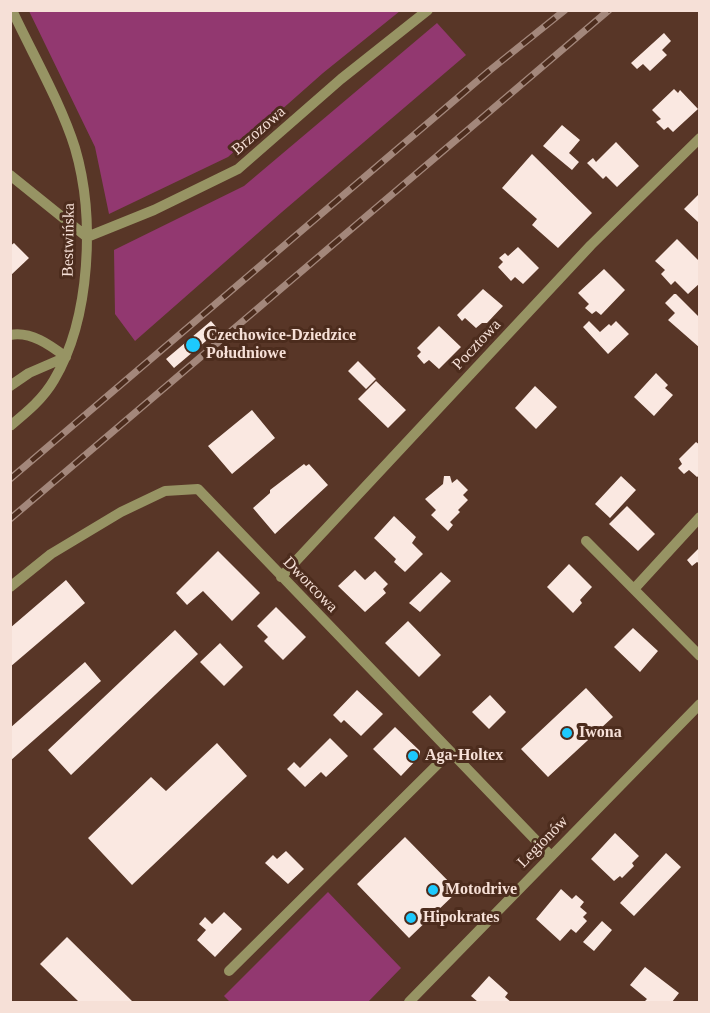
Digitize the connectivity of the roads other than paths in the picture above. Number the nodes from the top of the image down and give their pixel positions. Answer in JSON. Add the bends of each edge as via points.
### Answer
{"nodes":[{"id":1,"x":428,"y":10,"type":"edge"},
{"id":2,"x":12,"y":11,"type":"edge"},
{"id":3,"x":699,"y":138,"type":"edge"},
{"id":4,"x":10,"y":175,"type":"edge"},
{"id":5,"x":87,"y":237,"type":"junction"},
{"id":6,"x":10,"y":335,"type":"edge"},
{"id":7,"x":66,"y":357,"type":"junction"},
{"id":8,"x":10,"y":386,"type":"edge"},
{"id":9,"x":10,"y":426,"type":"edge"},
{"id":10,"x":699,"y":517,"type":"edge"},
{"id":11,"x":586,"y":541,"type":"dead end"},
{"id":12,"x":281,"y":577,"type":"junction"},
{"id":13,"x":10,"y":587,"type":"edge"},
{"id":14,"x":634,"y":589,"type":"junction"},
{"id":15,"x":699,"y":656,"type":"edge"},
{"id":16,"x":699,"y":704,"type":"edge"},
{"id":17,"x":450,"y":752,"type":"junction"},
{"id":18,"x":551,"y":856,"type":"junction"},
{"id":19,"x":229,"y":971,"type":"dead end"},
{"id":20,"x":411,"y":1002,"type":"edge"}],
"edges":[{"from":1,"to":5,"type":"street","name":"Brzozowa","via":[[238,169]]},
{"from":2,"to":5,"type":"street","name":"Bestwińska","via":[[75,149]]},
{"from":3,"to":12,"type":"street","name":"Pocztowa","via":[[591,245]]},
{"from":4,"to":5,"type":"street"},
{"from":5,"to":7,"type":"street","name":"Bestwińska","via":[[78,323]]},
{"from":6,"to":7,"type":"street","via":[[43,340]]},
{"from":7,"to":8,"type":"street"},
{"from":7,"to":9,"type":"street","name":"Bestwińska","via":[[37,404]]},
{"from":10,"to":14,"type":"street"},
{"from":11,"to":14,"type":"street"},
{"from":12,"to":13,"type":"street","name":"Dworcowa","via":[[198,489],[165,491],[121,512],[51,554]]},
{"from":12,"to":17,"type":"street","name":"Dworcowa"},
{"from":14,"to":15,"type":"street"},
{"from":16,"to":18,"type":"street","name":"Legionów"},
{"from":17,"to":18,"type":"street","name":"Dworcowa"},
{"from":17,"to":19,"type":"street"},
{"from":18,"to":20,"type":"street","name":"Legionów"}]}
